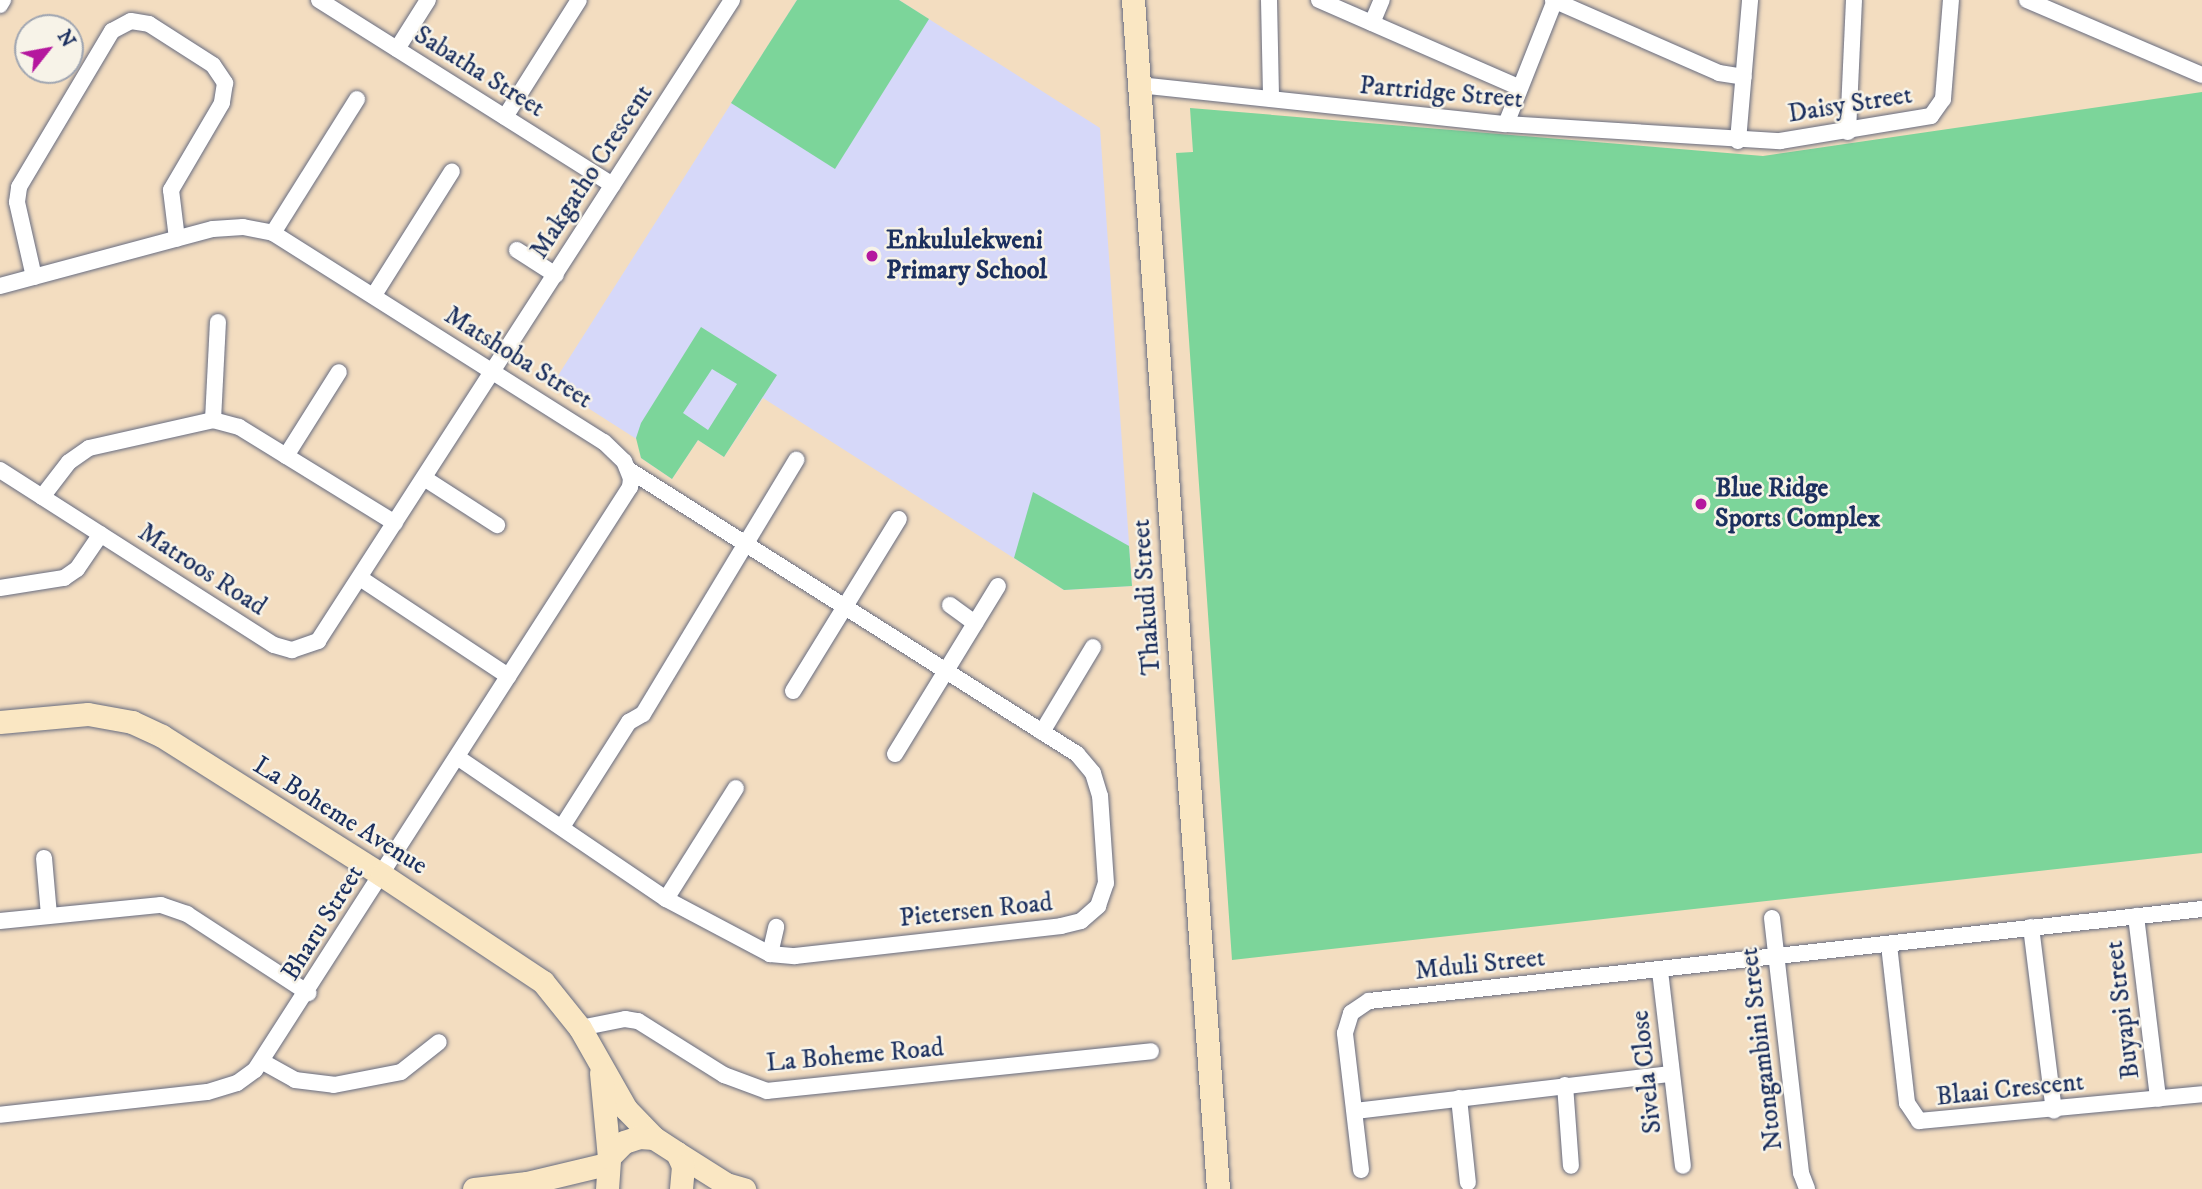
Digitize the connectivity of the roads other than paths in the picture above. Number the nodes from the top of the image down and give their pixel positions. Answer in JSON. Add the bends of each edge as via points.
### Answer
{"nodes":[{"id":1,"x":3,"y":0,"type":"edge"},
{"id":2,"x":319,"y":0,"type":"edge"},
{"id":3,"x":428,"y":0,"type":"edge"},
{"id":4,"x":579,"y":0,"type":"edge"},
{"id":5,"x":732,"y":0,"type":"edge"},
{"id":6,"x":1133,"y":0,"type":"edge"},
{"id":7,"x":1269,"y":0,"type":"edge"},
{"id":8,"x":1319,"y":0,"type":"edge"},
{"id":9,"x":1382,"y":0,"type":"edge"},
{"id":10,"x":1554,"y":0,"type":"edge"},
{"id":11,"x":1751,"y":0,"type":"edge"},
{"id":12,"x":1854,"y":0,"type":"edge"},
{"id":13,"x":1951,"y":0,"type":"edge"},
{"id":14,"x":2027,"y":0,"type":"edge"},
{"id":15,"x":0,"y":5,"type":"edge"},
{"id":16,"x":1372,"y":23,"type":"junction"},
{"id":17,"x":397,"y":49,"type":"junction"},
{"id":18,"x":2202,"y":75,"type":"edge"},
{"id":19,"x":1744,"y":76,"type":"junction"},
{"id":20,"x":1139,"y":85,"type":"junction"},
{"id":21,"x":1518,"y":87,"type":"junction"},
{"id":22,"x":357,"y":99,"type":"dead end"},
{"id":23,"x":1271,"y":99,"type":"junction"},
{"id":24,"x":505,"y":117,"type":"junction"},
{"id":25,"x":1506,"y":124,"type":"junction"},
{"id":26,"x":1848,"y":132,"type":"junction"},
{"id":27,"x":1738,"y":141,"type":"junction"},
{"id":28,"x":452,"y":171,"type":"dead end"},
{"id":29,"x":613,"y":185,"type":"junction"},
{"id":30,"x":273,"y":233,"type":"junction"},
{"id":31,"x":177,"y":239,"type":"junction"},
{"id":32,"x":517,"y":250,"type":"dead end"},
{"id":33,"x":556,"y":275,"type":"junction"},
{"id":34,"x":34,"y":277,"type":"junction"},
{"id":35,"x":0,"y":286,"type":"edge"},
{"id":36,"x":374,"y":295,"type":"junction"},
{"id":37,"x":218,"y":322,"type":"dead end"},
{"id":38,"x":493,"y":370,"type":"junction"},
{"id":39,"x":340,"y":372,"type":"dead end"},
{"id":40,"x":214,"y":420,"type":"junction"},
{"id":41,"x":286,"y":456,"type":"junction"},
{"id":42,"x":796,"y":460,"type":"dead end"},
{"id":43,"x":0,"y":470,"type":"edge"},
{"id":44,"x":629,"y":470,"type":"junction"},
{"id":45,"x":424,"y":478,"type":"junction"},
{"id":46,"x":42,"y":497,"type":"junction"},
{"id":47,"x":899,"y":519,"type":"dead end"},
{"id":48,"x":395,"y":523,"type":"junction"},
{"id":49,"x":497,"y":525,"type":"dead end"},
{"id":50,"x":100,"y":534,"type":"junction"},
{"id":51,"x":744,"y":543,"type":"junction"},
{"id":52,"x":360,"y":578,"type":"junction"},
{"id":53,"x":998,"y":586,"type":"dead end"},
{"id":54,"x":0,"y":588,"type":"edge"},
{"id":55,"x":843,"y":606,"type":"junction"},
{"id":56,"x":950,"y":606,"type":"dead end"},
{"id":57,"x":975,"y":623,"type":"junction"},
{"id":58,"x":1093,"y":647,"type":"dead end"},
{"id":59,"x":946,"y":671,"type":"junction"},
{"id":60,"x":508,"y":677,"type":"junction"},
{"id":61,"x":793,"y":691,"type":"dead end"},
{"id":62,"x":0,"y":723,"type":"edge"},
{"id":63,"x":1042,"y":732,"type":"junction"},
{"id":64,"x":895,"y":754,"type":"dead end"},
{"id":65,"x":457,"y":757,"type":"junction"},
{"id":66,"x":736,"y":788,"type":"dead end"},
{"id":67,"x":562,"y":827,"type":"junction"},
{"id":68,"x":44,"y":858,"type":"dead end"},
{"id":69,"x":382,"y":875,"type":"junction"},
{"id":70,"x":666,"y":899,"type":"junction"},
{"id":71,"x":2202,"y":909,"type":"edge"},
{"id":72,"x":49,"y":915,"type":"junction"},
{"id":73,"x":2136,"y":916,"type":"junction"},
{"id":74,"x":1772,"y":918,"type":"dead end"},
{"id":75,"x":0,"y":921,"type":"edge"},
{"id":76,"x":776,"y":927,"type":"dead end"},
{"id":77,"x":2031,"y":927,"type":"junction"},
{"id":78,"x":1889,"y":945,"type":"junction"},
{"id":79,"x":770,"y":954,"type":"junction"},
{"id":80,"x":1776,"y":956,"type":"junction"},
{"id":81,"x":1660,"y":971,"type":"junction"},
{"id":82,"x":308,"y":993,"type":"junction"},
{"id":83,"x":580,"y":1028,"type":"junction"},
{"id":84,"x":439,"y":1042,"type":"dead end"},
{"id":85,"x":1151,"y":1051,"type":"dead end"},
{"id":86,"x":263,"y":1062,"type":"junction"},
{"id":87,"x":600,"y":1063,"type":"junction"},
{"id":88,"x":1671,"y":1074,"type":"junction"},
{"id":89,"x":1565,"y":1085,"type":"junction"},
{"id":90,"x":2202,"y":1094,"type":"edge"},
{"id":91,"x":1459,"y":1098,"type":"junction"},
{"id":92,"x":2158,"y":1099,"type":"junction"},
{"id":93,"x":1355,"y":1111,"type":"junction"},
{"id":94,"x":2054,"y":1111,"type":"junction"},
{"id":95,"x":0,"y":1115,"type":"edge"},
{"id":96,"x":654,"y":1138,"type":"junction"},
{"id":97,"x":677,"y":1153,"type":"junction"},
{"id":98,"x":607,"y":1161,"type":"junction"},
{"id":99,"x":1571,"y":1166,"type":"dead end"},
{"id":100,"x":1682,"y":1166,"type":"dead end"},
{"id":101,"x":1361,"y":1170,"type":"dead end"},
{"id":102,"x":527,"y":1183,"type":"junction"},
{"id":103,"x":1468,"y":1183,"type":"dead end"},
{"id":104,"x":1802,"y":1184,"type":"edge"},
{"id":105,"x":474,"y":1189,"type":"edge"},
{"id":106,"x":568,"y":1189,"type":"edge"},
{"id":107,"x":607,"y":1189,"type":"edge"},
{"id":108,"x":681,"y":1189,"type":"edge"},
{"id":109,"x":744,"y":1189,"type":"edge"},
{"id":110,"x":1218,"y":1189,"type":"edge"}],
"edges":[{"from":1,"to":15,"type":"street"},
{"from":2,"to":17,"type":"street","name":"Sabatha Street"},
{"from":3,"to":17,"type":"street"},
{"from":4,"to":24,"type":"street"},
{"from":5,"to":29,"type":"street","name":"Makgatho Crescent"},
{"from":6,"to":20,"type":"street","name":"Thakudi Street"},
{"from":7,"to":23,"type":"street"},
{"from":8,"to":16,"type":"street"},
{"from":9,"to":16,"type":"street"},
{"from":10,"to":19,"type":"street","via":[[1719,73]]},
{"from":10,"to":21,"type":"street"},
{"from":11,"to":19,"type":"street"},
{"from":12,"to":26,"type":"street"},
{"from":13,"to":26,"type":"street","name":"Daisy Street","via":[[1942,99],[1936,113],[1921,120]]},
{"from":14,"to":18,"type":"street"},
{"from":16,"to":21,"type":"street"},
{"from":17,"to":24,"type":"street","name":"Sabatha Street"},
{"from":19,"to":27,"type":"street"},
{"from":20,"to":23,"type":"street","name":"Partridge Street"},
{"from":20,"to":110,"type":"street","name":"Thakudi Street"},
{"from":21,"to":25,"type":"street"},
{"from":22,"to":30,"type":"street"},
{"from":23,"to":25,"type":"street","name":"Partridge Street"},
{"from":24,"to":29,"type":"street","name":"Sabatha Street"},
{"from":25,"to":27,"type":"street","name":"Partridge Street"},
{"from":26,"to":27,"type":"street","name":"Daisy Street"},
{"from":28,"to":36,"type":"street"},
{"from":29,"to":33,"type":"street","name":"Makgatho Crescent"},
{"from":30,"to":31,"type":"street","name":"Matshoba Street","via":[[228,227]]},
{"from":30,"to":36,"type":"street","name":"Matshoba Street"},
{"from":31,"to":34,"type":"street","name":"Matshoba Street"},
{"from":31,"to":34,"type":"street","via":[[170,196],[222,103],[225,83],[213,65],[149,24],[131,20],[112,31],[19,187],[17,202]]},
{"from":32,"to":33,"type":"street"},
{"from":33,"to":38,"type":"street","name":"Makgatho Crescent"},
{"from":34,"to":35,"type":"street","name":"Matshoba Street"},
{"from":36,"to":38,"type":"street","name":"Matshoba Street"},
{"from":37,"to":40,"type":"street"},
{"from":38,"to":44,"type":"street","name":"Matshoba Street","via":[[608,445]]},
{"from":38,"to":45,"type":"street","name":"Matroos Road"},
{"from":39,"to":41,"type":"street"},
{"from":40,"to":41,"type":"street","via":[[231,423]]},
{"from":40,"to":46,"type":"street","via":[[89,448],[69,462]]},
{"from":41,"to":48,"type":"street"},
{"from":42,"to":51,"type":"street"},
{"from":43,"to":46,"type":"street","name":"Matroos Road"},
{"from":44,"to":51,"type":"street","name":"Pietersen Road"},
{"from":44,"to":60,"type":"street","name":"Bharu Street","via":[[630,487]]},
{"from":45,"to":48,"type":"street","name":"Matroos Road"},
{"from":45,"to":49,"type":"street"},
{"from":46,"to":50,"type":"street","name":"Matroos Road"},
{"from":47,"to":55,"type":"street"},
{"from":48,"to":52,"type":"street","name":"Matroos Road"},
{"from":50,"to":52,"type":"street","name":"Matroos Road","via":[[282,649],[301,649],[318,641]]},
{"from":50,"to":54,"type":"street","via":[[77,569],[64,578]]},
{"from":51,"to":55,"type":"street","name":"Pietersen Road"},
{"from":51,"to":67,"type":"street","via":[[643,714],[629,722]]},
{"from":52,"to":60,"type":"street"},
{"from":53,"to":57,"type":"street"},
{"from":55,"to":59,"type":"street","name":"Pietersen Road"},
{"from":55,"to":61,"type":"street"},
{"from":56,"to":57,"type":"street"},
{"from":57,"to":59,"type":"street"},
{"from":58,"to":63,"type":"street"},
{"from":59,"to":63,"type":"street","name":"Pietersen Road"},
{"from":59,"to":64,"type":"street"},
{"from":60,"to":65,"type":"street","name":"Bharu Street"},
{"from":62,"to":69,"type":"street","name":"La Boheme Avenue","via":[[88,713],[132,722],[162,736]]},
{"from":63,"to":79,"type":"street","name":"Pietersen Road","via":[[1077,754],[1097,784],[1106,883],[1090,915],[1061,926],[795,956]]},
{"from":65,"to":67,"type":"street","name":"Pietersen Road"},
{"from":65,"to":69,"type":"street","name":"Bharu Street"},
{"from":66,"to":70,"type":"street"},
{"from":67,"to":70,"type":"street","name":"Pietersen Road"},
{"from":68,"to":72,"type":"street"},
{"from":69,"to":82,"type":"street","name":"Bharu Street"},
{"from":69,"to":83,"type":"street","name":"La Boheme Avenue","via":[[524,967],[560,1000]]},
{"from":70,"to":79,"type":"street","name":"Pietersen Road"},
{"from":71,"to":73,"type":"street"},
{"from":72,"to":75,"type":"street"},
{"from":72,"to":82,"type":"street","via":[[161,905],[187,914]]},
{"from":73,"to":77,"type":"street"},
{"from":73,"to":92,"type":"street","name":"Buyapi Street"},
{"from":74,"to":80,"type":"street","name":"Ntongambini Street"},
{"from":76,"to":79,"type":"street"},
{"from":77,"to":78,"type":"street"},
{"from":77,"to":94,"type":"street"},
{"from":78,"to":80,"type":"street"},
{"from":78,"to":94,"type":"street","name":"Blaai Crescent","via":[[1907,1102],[1914,1118],[1925,1123]]},
{"from":80,"to":81,"type":"street","name":"Mduli Street"},
{"from":80,"to":104,"type":"street","name":"Ntongambini Street"},
{"from":81,"to":88,"type":"street","name":"Sivela Close"},
{"from":81,"to":93,"type":"street","name":"Mduli Street","via":[[1359,1006],[1346,1022],[1345,1033]]},
{"from":82,"to":86,"type":"street","name":"Bharu Street"},
{"from":83,"to":85,"type":"street","name":"La Boheme Road","via":[[625,1019],[638,1021],[724,1075],[767,1091]]},
{"from":83,"to":87,"type":"street","name":"La Boheme Avenue"},
{"from":84,"to":86,"type":"street","via":[[401,1072],[334,1085],[295,1080]]},
{"from":86,"to":95,"type":"street","name":"Bharu Street","via":[[237,1083],[207,1092]]},
{"from":87,"to":96,"type":"street","name":"La Boheme Avenue","via":[[626,1109]]},
{"from":87,"to":98,"type":"street","name":"La Boheme Avenue"},
{"from":88,"to":89,"type":"street"},
{"from":88,"to":100,"type":"street","name":"Sivela Close"},
{"from":89,"to":91,"type":"street"},
{"from":89,"to":99,"type":"street"},
{"from":90,"to":92,"type":"street","name":"Blaai Crescent"},
{"from":91,"to":93,"type":"street"},
{"from":91,"to":103,"type":"street"},
{"from":92,"to":94,"type":"street","name":"Blaai Crescent"},
{"from":93,"to":101,"type":"street","name":"Mduli Street"},
{"from":96,"to":97,"type":"street","name":"La Boheme Avenue"},
{"from":96,"to":98,"type":"street","via":[[624,1142]]},
{"from":97,"to":108,"type":"street","via":[[683,1166]]},
{"from":97,"to":109,"type":"street","name":"La Boheme Avenue","via":[[726,1184]]},
{"from":98,"to":102,"type":"street"},
{"from":98,"to":107,"type":"street","name":"La Boheme Avenue"},
{"from":102,"to":105,"type":"street"},
{"from":102,"to":106,"type":"street"}]}
